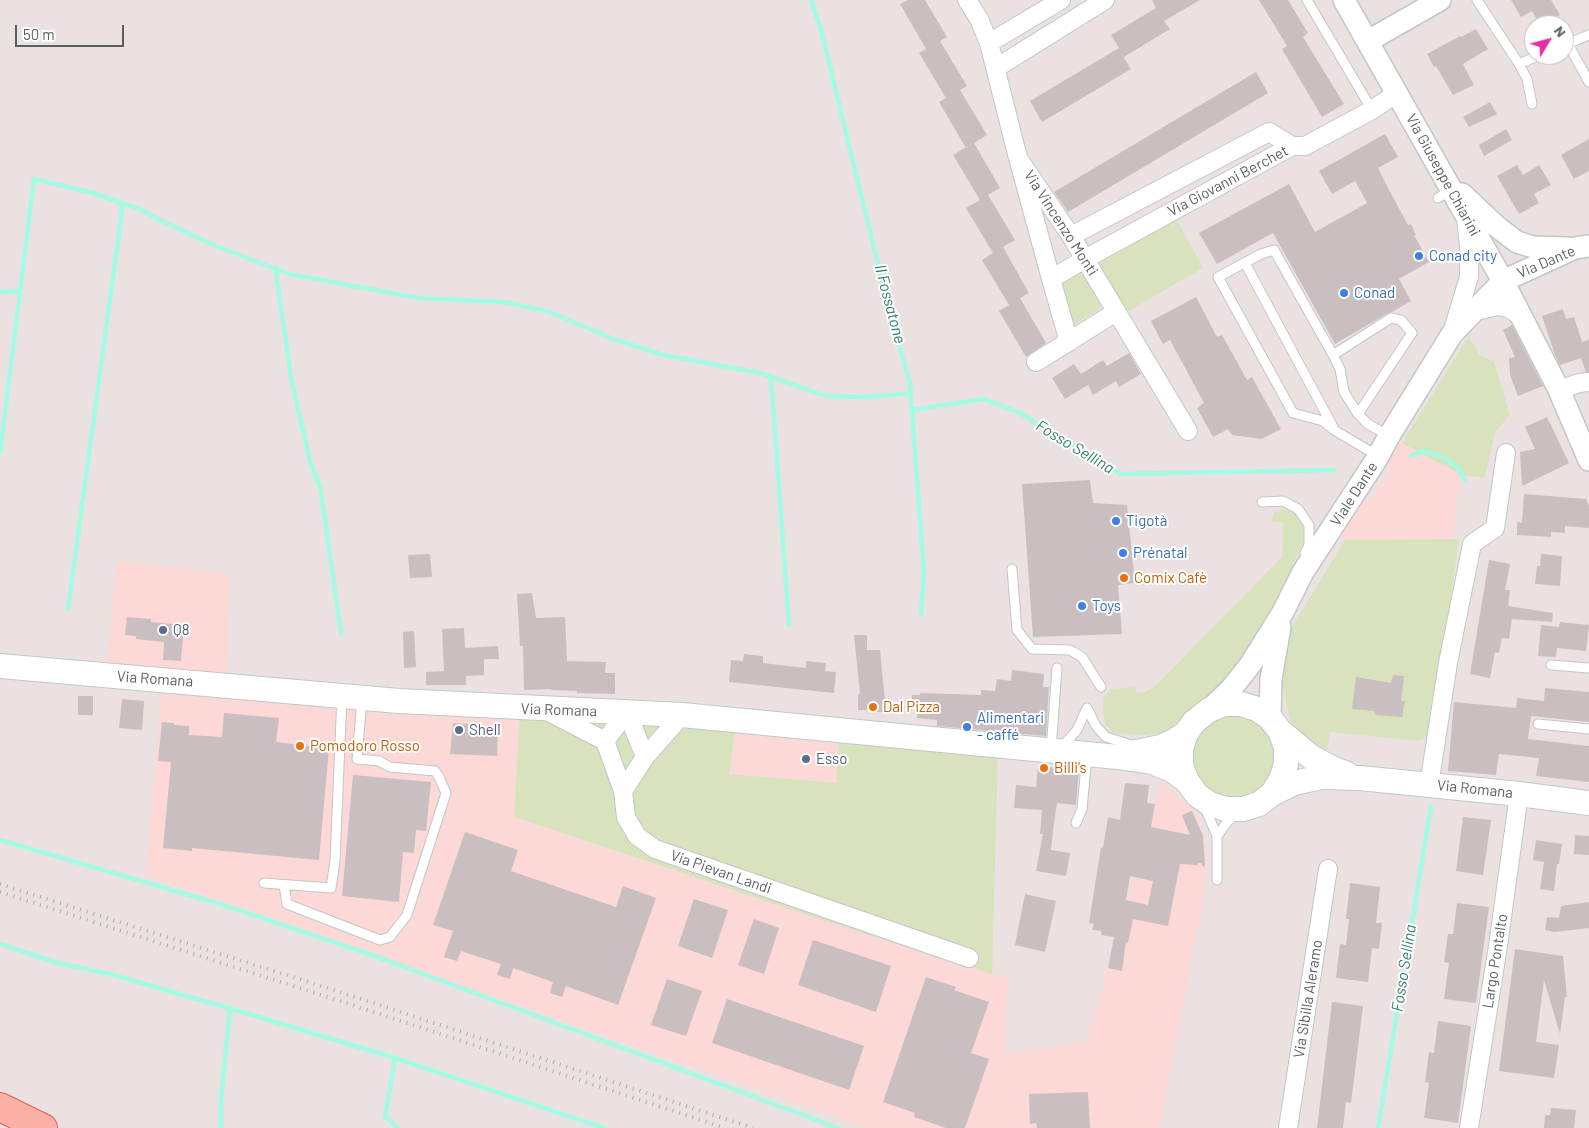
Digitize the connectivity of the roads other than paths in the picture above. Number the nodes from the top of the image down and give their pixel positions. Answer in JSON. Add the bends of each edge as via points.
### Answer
{"nodes":[{"id":1,"x":968,"y":0,"type":"edge"},
{"id":2,"x":1061,"y":0,"type":"edge"},
{"id":3,"x":1105,"y":0,"type":"edge"},
{"id":4,"x":1307,"y":0,"type":"edge"},
{"id":5,"x":1344,"y":0,"type":"edge"},
{"id":6,"x":1440,"y":0,"type":"edge"},
{"id":7,"x":1477,"y":0,"type":"edge"},
{"id":8,"x":1589,"y":36,"type":"edge"},
{"id":9,"x":1368,"y":41,"type":"junction"},
{"id":10,"x":1574,"y":42,"type":"edge"},
{"id":11,"x":989,"y":43,"type":"junction"},
{"id":12,"x":1574,"y":58,"type":"edge"},
{"id":13,"x":1524,"y":62,"type":"edge"},
{"id":14,"x":1519,"y":64,"type":"junction"},
{"id":15,"x":996,"y":68,"type":"junction"},
{"id":16,"x":1589,"y":82,"type":"edge"},
{"id":17,"x":1397,"y":93,"type":"junction"},
{"id":18,"x":1532,"y":104,"type":"dead end"},
{"id":19,"x":1372,"y":110,"type":"junction"},
{"id":20,"x":1292,"y":146,"type":"junction"},
{"id":21,"x":1018,"y":158,"type":"junction"},
{"id":22,"x":1445,"y":188,"type":"junction"},
{"id":23,"x":1465,"y":212,"type":"junction"},
{"id":24,"x":1071,"y":236,"type":"junction"},
{"id":25,"x":1582,"y":247,"type":"edge"},
{"id":26,"x":1085,"y":259,"type":"junction"},
{"id":27,"x":1245,"y":263,"type":"junction"},
{"id":28,"x":1051,"y":279,"type":"junction"},
{"id":29,"x":1503,"y":281,"type":"junction"},
{"id":30,"x":1116,"y":312,"type":"junction"},
{"id":31,"x":1472,"y":312,"type":"junction"},
{"id":32,"x":1521,"y":316,"type":"junction"},
{"id":33,"x":1452,"y":334,"type":"junction"},
{"id":34,"x":1068,"y":342,"type":"junction"},
{"id":35,"x":1333,"y":355,"type":"junction"},
{"id":36,"x":1036,"y":362,"type":"dead end"},
{"id":37,"x":1589,"y":382,"type":"edge"},
{"id":38,"x":1559,"y":390,"type":"junction"},
{"id":39,"x":1358,"y":414,"type":"junction"},
{"id":40,"x":1334,"y":430,"type":"junction"},
{"id":41,"x":1188,"y":431,"type":"dead end"},
{"id":42,"x":1389,"y":436,"type":"junction"},
{"id":43,"x":1506,"y":453,"type":"dead end"},
{"id":44,"x":1378,"y":456,"type":"junction"},
{"id":45,"x":1589,"y":460,"type":"edge"},
{"id":46,"x":1262,"y":502,"type":"dead end"},
{"id":47,"x":1012,"y":569,"type":"dead end"},
{"id":48,"x":1302,"y":572,"type":"junction"},
{"id":49,"x":1283,"y":612,"type":"junction"},
{"id":50,"x":1551,"y":665,"type":"dead end"},
{"id":51,"x":0,"y":666,"type":"edge"},
{"id":52,"x":1057,"y":668,"type":"dead end"},
{"id":53,"x":1589,"y":668,"type":"edge"},
{"id":54,"x":1101,"y":687,"type":"dead end"},
{"id":55,"x":352,"y":697,"type":"junction"},
{"id":56,"x":544,"y":710,"type":"junction"},
{"id":57,"x":1209,"y":710,"type":"junction"},
{"id":58,"x":627,"y":712,"type":"junction"},
{"id":59,"x":682,"y":715,"type":"junction"},
{"id":60,"x":1538,"y":724,"type":"dead end"},
{"id":61,"x":1275,"y":725,"type":"junction"},
{"id":62,"x":1589,"y":729,"type":"edge"},
{"id":63,"x":1186,"y":733,"type":"junction"},
{"id":64,"x":605,"y":741,"type":"junction"},
{"id":65,"x":1160,"y":746,"type":"junction"},
{"id":66,"x":1054,"y":751,"type":"junction"},
{"id":67,"x":1088,"y":754,"type":"junction"},
{"id":68,"x":1118,"y":756,"type":"junction"},
{"id":69,"x":646,"y":757,"type":"junction"},
{"id":70,"x":340,"y":758,"type":"junction"},
{"id":71,"x":357,"y":760,"type":"junction"},
{"id":72,"x":1360,"y":778,"type":"junction"},
{"id":73,"x":1429,"y":785,"type":"junction"},
{"id":74,"x":1192,"y":788,"type":"junction"},
{"id":75,"x":624,"y":791,"type":"junction"},
{"id":76,"x":1272,"y":794,"type":"junction"},
{"id":77,"x":1519,"y":794,"type":"junction"},
{"id":78,"x":1589,"y":803,"type":"edge"},
{"id":79,"x":1243,"y":809,"type":"junction"},
{"id":80,"x":1076,"y":823,"type":"dead end"},
{"id":81,"x":1217,"y":836,"type":"junction"},
{"id":82,"x":1328,"y":869,"type":"dead end"},
{"id":83,"x":1217,"y":880,"type":"dead end"},
{"id":84,"x":264,"y":883,"type":"dead end"},
{"id":85,"x":284,"y":885,"type":"junction"},
{"id":86,"x":969,"y":958,"type":"dead end"},
{"id":87,"x":0,"y":1107,"type":"edge"},
{"id":88,"x":43,"y":1128,"type":"edge"},
{"id":89,"x":1288,"y":1128,"type":"edge"},
{"id":90,"x":1469,"y":1128,"type":"edge"}],
"edges":[{"from":1,"to":11,"type":"street","name":"Via Vincenzo Monti"},
{"from":2,"to":11,"type":"street"},
{"from":3,"to":15,"type":"street"},
{"from":4,"to":19,"type":"lane"},
{"from":5,"to":9,"type":"street","name":"Via Giuseppe Chiarini"},
{"from":6,"to":9,"type":"street"},
{"from":7,"to":14,"type":"lane"},
{"from":8,"to":10,"type":"lane"},
{"from":9,"to":17,"type":"street","name":"Via Giuseppe Chiarini"},
{"from":11,"to":15,"type":"street","name":"Via Vincenzo Monti"},
{"from":12,"to":16,"type":"lane"},
{"from":13,"to":14,"type":"lane"},
{"from":14,"to":18,"type":"lane","via":[[1527,79]]},
{"from":15,"to":21,"type":"street","name":"Via Vincenzo Monti"},
{"from":17,"to":19,"type":"street","name":"Via Giovanni Berchet"},
{"from":17,"to":22,"type":"street","name":"Via Giuseppe Chiarini"},
{"from":19,"to":20,"type":"street","name":"Via Giovanni Berchet","via":[[1305,146]]},
{"from":20,"to":24,"type":"street","via":[[1269,132]]},
{"from":20,"to":26,"type":"street","name":"Via Giovanni Berchet"},
{"from":21,"to":24,"type":"street","name":"Via Vincenzo Monti"},
{"from":21,"to":28,"type":"street"},
{"from":22,"to":23,"type":"street","name":"Via Giuseppe Chiarini"},
{"from":22,"to":25,"type":"street","via":[[1517,242],[1533,247]]},
{"from":23,"to":29,"type":"street","name":"Via Giuseppe Chiarini"},
{"from":23,"to":33,"type":"street","via":[[1469,277]]},
{"from":24,"to":26,"type":"street","name":"Via Vincenzo Monti"},
{"from":25,"to":29,"type":"street","name":"Via Dante"},
{"from":26,"to":28,"type":"street","name":"Via Giovanni Berchet"},
{"from":26,"to":30,"type":"street","name":"Via Vincenzo Monti"},
{"from":27,"to":35,"type":"lane","via":[[1274,250]]},
{"from":27,"to":40,"type":"lane"},
{"from":27,"to":40,"type":"lane","via":[[1218,277],[1293,413],[1323,421]]},
{"from":28,"to":34,"type":"street"},
{"from":29,"to":31,"type":"street","name":"Viale Dante"},
{"from":29,"to":32,"type":"street","name":"Via Giuseppe Chiarini"},
{"from":30,"to":34,"type":"street"},
{"from":30,"to":41,"type":"street","name":"Via Vincenzo Monti"},
{"from":31,"to":32,"type":"street","via":[[1497,306]]},
{"from":31,"to":33,"type":"street","name":"Viale Dante"},
{"from":32,"to":38,"type":"street","name":"Via Giuseppe Chiarini"},
{"from":33,"to":42,"type":"street","name":"Viale Dante"},
{"from":34,"to":36,"type":"street"},
{"from":35,"to":39,"type":"lane","via":[[1340,369],[1344,392]]},
{"from":35,"to":39,"type":"lane","via":[[1391,318],[1401,320],[1412,333]]},
{"from":37,"to":38,"type":"street"},
{"from":38,"to":45,"type":"street","name":"Via Giuseppe Chiarini"},
{"from":39,"to":42,"type":"lane"},
{"from":40,"to":44,"type":"lane"},
{"from":42,"to":44,"type":"street","name":"Viale Dante"},
{"from":43,"to":73,"type":"street","via":[[1495,528],[1472,544],[1448,663]]},
{"from":44,"to":48,"type":"street","name":"Viale Dante"},
{"from":46,"to":48,"type":"lane","via":[[1283,501],[1298,509],[1309,525],[1309,545],[1300,558]]},
{"from":47,"to":54,"type":"lane","via":[[1017,630],[1032,649],[1070,650],[1082,657]]},
{"from":48,"to":49,"type":"street","name":"Viale Dante"},
{"from":49,"to":57,"type":"street","name":"Viale Dante","via":[[1250,665]]},
{"from":49,"to":61,"type":"street","via":[[1271,679]]},
{"from":50,"to":53,"type":"lane"},
{"from":51,"to":55,"type":"main road","name":"Via Romana"},
{"from":52,"to":66,"type":"lane"},
{"from":55,"to":56,"type":"main road","name":"Via Romana"},
{"from":55,"to":70,"type":"lane"},
{"from":55,"to":71,"type":"lane"},
{"from":56,"to":58,"type":"main road","name":"Via Romana"},
{"from":56,"to":64,"type":"street"},
{"from":57,"to":61,"type":"main road","via":[[1224,704],[1241,704],[1257,709]]},
{"from":57,"to":63,"type":"main road"},
{"from":58,"to":59,"type":"main road","name":"Via Romana"},
{"from":58,"to":64,"type":"street"},
{"from":58,"to":69,"type":"street"},
{"from":59,"to":66,"type":"main road","name":"Via Romana"},
{"from":59,"to":69,"type":"street"},
{"from":60,"to":62,"type":"lane"},
{"from":61,"to":72,"type":"main road","via":[[1311,757]]},
{"from":61,"to":76,"type":"main road","via":[[1286,747],[1286,764]]},
{"from":63,"to":65,"type":"main road"},
{"from":63,"to":74,"type":"main road","via":[[1181,749],[1181,766]]},
{"from":64,"to":75,"type":"street","name":"Via Pievan Landi"},
{"from":65,"to":66,"type":"lane","via":[[1136,746],[1106,736],[1096,726],[1087,708],[1076,730]]},
{"from":65,"to":68,"type":"main road"},
{"from":66,"to":67,"type":"main road","name":"Via Romana"},
{"from":67,"to":68,"type":"main road","name":"Via Romana"},
{"from":67,"to":80,"type":"lane","via":[[1082,809]]},
{"from":68,"to":74,"type":"main road","via":[[1152,762],[1172,770]]},
{"from":69,"to":75,"type":"street"},
{"from":70,"to":71,"type":"lane"},
{"from":70,"to":85,"type":"lane","via":[[331,888]]},
{"from":71,"to":85,"type":"lane","via":[[379,761],[390,767],[435,770],[446,792],[407,915],[390,937],[380,940],[287,904]]},
{"from":72,"to":73,"type":"main road","name":"Via Romana"},
{"from":72,"to":76,"type":"main road","via":[[1322,777],[1294,782]]},
{"from":73,"to":77,"type":"main road","name":"Via Romana"},
{"from":74,"to":79,"type":"main road","via":[[1210,804],[1226,809]]},
{"from":74,"to":81,"type":"lane","via":[[1209,815]]},
{"from":75,"to":86,"type":"street","name":"Via Pievan Landi","via":[[626,817],[637,836],[655,849]]},
{"from":76,"to":79,"type":"main road","via":[[1259,804]]},
{"from":77,"to":78,"type":"main road","name":"Via Romana"},
{"from":77,"to":90,"type":"street","name":"Largo Pontalto"},
{"from":79,"to":81,"type":"lane"},
{"from":81,"to":83,"type":"lane"},
{"from":82,"to":89,"type":"street","name":"Via Sibilla Aleramo"},
{"from":84,"to":85,"type":"lane"},
{"from":87,"to":88,"type":"main road"}]}
